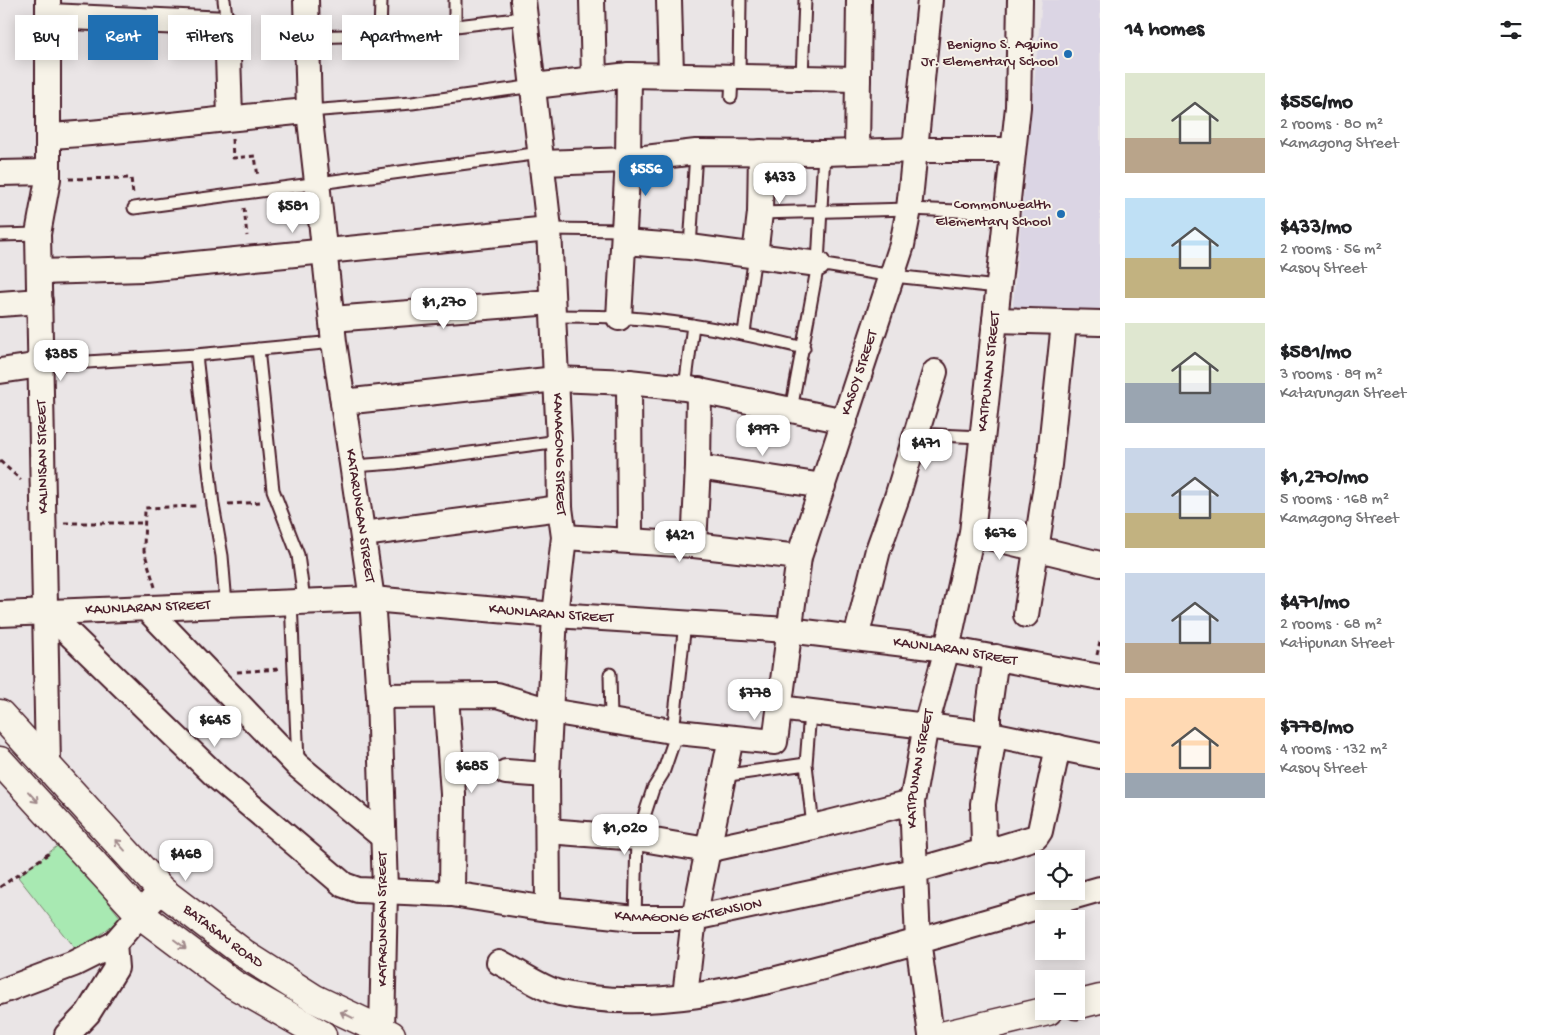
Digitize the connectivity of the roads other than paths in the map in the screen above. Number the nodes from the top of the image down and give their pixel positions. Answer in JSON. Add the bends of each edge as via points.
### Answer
{"nodes":[{"id":1,"x":224,"y":0,"type":"edge"},
{"id":2,"x":306,"y":0,"type":"edge"},
{"id":3,"x":381,"y":0,"type":"edge"},
{"id":4,"x":455,"y":0,"type":"edge"},
{"id":5,"x":592,"y":0,"type":"edge"},
{"id":6,"x":669,"y":0,"type":"edge"},
{"id":7,"x":740,"y":0,"type":"edge"},
{"id":8,"x":805,"y":0,"type":"edge"},
{"id":9,"x":859,"y":0,"type":"edge"},
{"id":10,"x":930,"y":0,"type":"edge"},
{"id":11,"x":1020,"y":0,"type":"edge"},
{"id":12,"x":48,"y":8,"type":"edge"},
{"id":13,"x":524,"y":9,"type":"edge"},
{"id":14,"x":226,"y":15,"type":"edge"},
{"id":15,"x":306,"y":15,"type":"edge"},
{"id":16,"x":381,"y":15,"type":"edge"},
{"id":17,"x":455,"y":15,"type":"edge"},
{"id":18,"x":168,"y":19,"type":"edge"},
{"id":19,"x":459,"y":26,"type":"edge"},
{"id":20,"x":228,"y":60,"type":"edge"},
{"id":21,"x":308,"y":60,"type":"edge"},
{"id":22,"x":629,"y":74,"type":"junction"},
{"id":23,"x":671,"y":74,"type":"junction"},
{"id":24,"x":802,"y":77,"type":"junction"},
{"id":25,"x":594,"y":78,"type":"junction"},
{"id":26,"x":858,"y":79,"type":"junction"},
{"id":27,"x":734,"y":83,"type":"junction"},
{"id":28,"x":534,"y":86,"type":"junction"},
{"id":29,"x":309,"y":110,"type":"junction"},
{"id":30,"x":230,"y":117,"type":"junction"},
{"id":31,"x":49,"y":136,"type":"junction"},
{"id":32,"x":916,"y":150,"type":"junction"},
{"id":33,"x":1013,"y":150,"type":"junction"},
{"id":34,"x":857,"y":151,"type":"junction"},
{"id":35,"x":696,"y":152,"type":"junction"},
{"id":36,"x":761,"y":152,"type":"junction"},
{"id":37,"x":824,"y":153,"type":"junction"},
{"id":38,"x":541,"y":158,"type":"junction"},
{"id":39,"x":628,"y":160,"type":"junction"},
{"id":40,"x":0,"y":173,"type":"edge"},
{"id":41,"x":48,"y":176,"type":"junction"},
{"id":42,"x":316,"y":182,"type":"junction"},
{"id":43,"x":134,"y":208,"type":"road end"},
{"id":44,"x":909,"y":209,"type":"junction"},
{"id":45,"x":823,"y":212,"type":"junction"},
{"id":46,"x":760,"y":213,"type":"junction"},
{"id":47,"x":1006,"y":214,"type":"junction"},
{"id":48,"x":549,"y":229,"type":"junction"},
{"id":49,"x":38,"y":234,"type":"junction"},
{"id":50,"x":0,"y":235,"type":"edge"},
{"id":51,"x":624,"y":236,"type":"junction"},
{"id":52,"x":690,"y":247,"type":"junction"},
{"id":53,"x":325,"y":250,"type":"junction"},
{"id":54,"x":755,"y":256,"type":"junction"},
{"id":55,"x":818,"y":264,"type":"junction"},
{"id":56,"x":39,"y":272,"type":"junction"},
{"id":57,"x":893,"y":276,"type":"junction"},
{"id":58,"x":998,"y":287,"type":"junction"},
{"id":59,"x":40,"y":301,"type":"junction"},
{"id":60,"x":0,"y":304,"type":"edge"},
{"id":61,"x":553,"y":309,"type":"junction"},
{"id":62,"x":619,"y":318,"type":"junction"},
{"id":63,"x":995,"y":320,"type":"junction"},
{"id":64,"x":1064,"y":323,"type":"junction"},
{"id":65,"x":1100,"y":323,"type":"edge"},
{"id":66,"x":693,"y":325,"type":"junction"},
{"id":67,"x":333,"y":330,"type":"junction"},
{"id":68,"x":744,"y":333,"type":"junction"},
{"id":69,"x":804,"y":348,"type":"junction"},
{"id":70,"x":258,"y":349,"type":"junction"},
{"id":71,"x":196,"y":355,"type":"junction"},
{"id":72,"x":41,"y":365,"type":"junction"},
{"id":73,"x":0,"y":371,"type":"edge"},
{"id":74,"x":936,"y":372,"type":"dead end"},
{"id":75,"x":556,"y":379,"type":"junction"},
{"id":76,"x":629,"y":382,"type":"junction"},
{"id":77,"x":692,"y":389,"type":"junction"},
{"id":78,"x":343,"y":402,"type":"junction"},
{"id":79,"x":791,"y":410,"type":"junction"},
{"id":80,"x":845,"y":421,"type":"junction"},
{"id":81,"x":918,"y":434,"type":"junction"},
{"id":82,"x":981,"y":437,"type":"junction"},
{"id":83,"x":559,"y":441,"type":"junction"},
{"id":84,"x":353,"y":466,"type":"junction"},
{"id":85,"x":698,"y":467,"type":"junction"},
{"id":86,"x":823,"y":486,"type":"junction"},
{"id":87,"x":560,"y":508,"type":"junction"},
{"id":88,"x":972,"y":533,"type":"junction"},
{"id":89,"x":363,"y":534,"type":"junction"},
{"id":90,"x":564,"y":537,"type":"junction"},
{"id":91,"x":630,"y":540,"type":"junction"},
{"id":92,"x":694,"y":545,"type":"junction"},
{"id":93,"x":1037,"y":550,"type":"junction"},
{"id":94,"x":799,"y":557,"type":"junction"},
{"id":95,"x":1100,"y":564,"type":"edge"},
{"id":96,"x":372,"y":599,"type":"junction"},
{"id":97,"x":298,"y":601,"type":"junction"},
{"id":98,"x":226,"y":604,"type":"junction"},
{"id":99,"x":154,"y":608,"type":"junction"},
{"id":100,"x":47,"y":612,"type":"junction"},
{"id":101,"x":0,"y":614,"type":"edge"},
{"id":102,"x":555,"y":615,"type":"junction"},
{"id":103,"x":1026,"y":615,"type":"dead end"},
{"id":104,"x":685,"y":623,"type":"junction"},
{"id":105,"x":788,"y":630,"type":"junction"},
{"id":106,"x":856,"y":638,"type":"junction"},
{"id":107,"x":947,"y":649,"type":"junction"},
{"id":108,"x":996,"y":657,"type":"junction"},
{"id":109,"x":610,"y":674,"type":"dead end"},
{"id":110,"x":1100,"y":676,"type":"edge"},
{"id":111,"x":379,"y":696,"type":"junction"},
{"id":112,"x":446,"y":696,"type":"junction"},
{"id":113,"x":779,"y":708,"type":"junction"},
{"id":114,"x":550,"y":711,"type":"junction"},
{"id":115,"x":810,"y":712,"type":"junction"},
{"id":116,"x":0,"y":714,"type":"edge"},
{"id":117,"x":611,"y":720,"type":"junction"},
{"id":118,"x":926,"y":726,"type":"junction"},
{"id":119,"x":675,"y":732,"type":"junction"},
{"id":120,"x":991,"y":734,"type":"junction"},
{"id":121,"x":731,"y":738,"type":"junction"},
{"id":122,"x":1058,"y":747,"type":"junction"},
{"id":123,"x":1100,"y":756,"type":"edge"},
{"id":124,"x":0,"y":761,"type":"edge"},
{"id":125,"x":806,"y":764,"type":"junction"},
{"id":126,"x":48,"y":766,"type":"junction"},
{"id":127,"x":298,"y":766,"type":"junction"},
{"id":128,"x":506,"y":772,"type":"dead end"},
{"id":129,"x":547,"y":775,"type":"junction"},
{"id":130,"x":722,"y":776,"type":"junction"},
{"id":131,"x":912,"y":802,"type":"junction"},
{"id":132,"x":813,"y":827,"type":"junction"},
{"id":133,"x":548,"y":831,"type":"junction"},
{"id":134,"x":382,"y":836,"type":"junction"},
{"id":135,"x":637,"y":838,"type":"junction"},
{"id":136,"x":707,"y":850,"type":"junction"},
{"id":137,"x":988,"y":850,"type":"junction"},
{"id":138,"x":914,"y":871,"type":"junction"},
{"id":139,"x":1100,"y":889,"type":"edge"},
{"id":140,"x":161,"y":890,"type":"junction"},
{"id":141,"x":385,"y":890,"type":"junction"},
{"id":142,"x":452,"y":894,"type":"junction"},
{"id":143,"x":548,"y":909,"type":"junction"},
{"id":144,"x":141,"y":915,"type":"junction"},
{"id":145,"x":635,"y":918,"type":"junction"},
{"id":146,"x":694,"y":918,"type":"junction"},
{"id":147,"x":918,"y":941,"type":"junction"},
{"id":148,"x":114,"y":944,"type":"junction"},
{"id":149,"x":500,"y":962,"type":"dead end"},
{"id":150,"x":0,"y":992,"type":"edge"},
{"id":151,"x":685,"y":996,"type":"junction"},
{"id":152,"x":1100,"y":999,"type":"edge"},
{"id":153,"x":1085,"y":1003,"type":"edge"},
{"id":154,"x":1035,"y":1014,"type":"edge"},
{"id":155,"x":387,"y":1034,"type":"edge"},
{"id":156,"x":67,"y":1035,"type":"edge"},
{"id":157,"x":322,"y":1035,"type":"edge"},
{"id":158,"x":931,"y":1035,"type":"edge"},
{"id":159,"x":946,"y":1035,"type":"edge"}],
"edges":[{"from":1,"to":14,"type":"lane"},
{"from":2,"to":15,"type":"street","name":"KATARUNGAN STREET"},
{"from":3,"to":16,"type":"lane"},
{"from":4,"to":17,"type":"lane"},
{"from":5,"to":25,"type":"street"},
{"from":6,"to":23,"type":"street"},
{"from":7,"to":27,"type":"lane"},
{"from":8,"to":24,"type":"lane"},
{"from":9,"to":26,"type":"street"},
{"from":10,"to":32,"type":"street","name":"KASOY STREET"},
{"from":11,"to":33,"type":"street","name":"KATIPUNAN STREET","via":[[1018,107]]},
{"from":12,"to":18,"type":"street"},
{"from":12,"to":31,"type":"street","name":"KALINISAN STREET"},
{"from":13,"to":19,"type":"lane"},
{"from":13,"to":28,"type":"street","name":"KAMAGONG STREET"},
{"from":20,"to":30,"type":"street"},
{"from":21,"to":29,"type":"street","name":"KATARUNGAN STREET"},
{"from":22,"to":23,"type":"street"},
{"from":22,"to":25,"type":"street"},
{"from":22,"to":39,"type":"street"},
{"from":23,"to":27,"type":"street"},
{"from":24,"to":26,"type":"street"},
{"from":24,"to":27,"type":"street"},
{"from":25,"to":28,"type":"street"},
{"from":26,"to":34,"type":"street"},
{"from":28,"to":29,"type":"lane","via":[[412,103]]},
{"from":28,"to":38,"type":"street","name":"KAMAGONG STREET"},
{"from":29,"to":30,"type":"street"},
{"from":29,"to":42,"type":"street","name":"KATARUNGAN STREET"},
{"from":30,"to":31,"type":"street"},
{"from":31,"to":41,"type":"street","name":"KALINISAN STREET"},
{"from":32,"to":33,"type":"street"},
{"from":32,"to":34,"type":"street"},
{"from":32,"to":44,"type":"street","name":"KASOY STREET"},
{"from":33,"to":47,"type":"street","name":"KATIPUNAN STREET"},
{"from":34,"to":37,"type":"street"},
{"from":35,"to":36,"type":"street"},
{"from":35,"to":39,"type":"street"},
{"from":35,"to":52,"type":"lane"},
{"from":36,"to":37,"type":"street"},
{"from":36,"to":46,"type":"street"},
{"from":37,"to":45,"type":"lane"},
{"from":38,"to":39,"type":"street"},
{"from":38,"to":42,"type":"lane"},
{"from":38,"to":48,"type":"street","name":"KAMAGONG STREET"},
{"from":39,"to":51,"type":"street"},
{"from":40,"to":41,"type":"street"},
{"from":41,"to":49,"type":"street","name":"KALINISAN STREET"},
{"from":42,"to":43,"type":"lane"},
{"from":42,"to":53,"type":"street","name":"KATARUNGAN STREET"},
{"from":44,"to":45,"type":"lane"},
{"from":44,"to":47,"type":"lane"},
{"from":44,"to":57,"type":"street","name":"KASOY STREET"},
{"from":45,"to":46,"type":"lane"},
{"from":45,"to":55,"type":"lane"},
{"from":46,"to":54,"type":"street"},
{"from":47,"to":58,"type":"street","name":"KATIPUNAN STREET"},
{"from":48,"to":51,"type":"lane"},
{"from":48,"to":53,"type":"street"},
{"from":48,"to":61,"type":"street","name":"KAMAGONG STREET"},
{"from":49,"to":50,"type":"lane"},
{"from":49,"to":56,"type":"street","name":"KALINISAN STREET"},
{"from":51,"to":52,"type":"street"},
{"from":51,"to":62,"type":"street"},
{"from":52,"to":54,"type":"street"},
{"from":53,"to":56,"type":"street","via":[[144,269]]},
{"from":53,"to":67,"type":"street","name":"KATARUNGAN STREET"},
{"from":54,"to":55,"type":"street"},
{"from":54,"to":68,"type":"lane"},
{"from":55,"to":57,"type":"lane"},
{"from":55,"to":69,"type":"lane"},
{"from":56,"to":59,"type":"street","name":"KALINISAN STREET"},
{"from":57,"to":58,"type":"lane"},
{"from":57,"to":80,"type":"street","name":"KASOY STREET"},
{"from":58,"to":63,"type":"street","name":"KATIPUNAN STREET"},
{"from":59,"to":60,"type":"street"},
{"from":59,"to":72,"type":"street","name":"KALINISAN STREET"},
{"from":61,"to":62,"type":"lane"},
{"from":61,"to":67,"type":"street"},
{"from":61,"to":75,"type":"street","name":"KAMAGONG STREET"},
{"from":62,"to":66,"type":"lane"},
{"from":63,"to":64,"type":"street"},
{"from":63,"to":82,"type":"street","name":"KATIPUNAN STREET"},
{"from":64,"to":65,"type":"street"},
{"from":64,"to":93,"type":"street"},
{"from":66,"to":68,"type":"lane"},
{"from":66,"to":77,"type":"lane"},
{"from":67,"to":70,"type":"lane"},
{"from":67,"to":78,"type":"street","name":"KATARUNGAN STREET"},
{"from":68,"to":69,"type":"lane"},
{"from":69,"to":79,"type":"lane"},
{"from":70,"to":71,"type":"lane"},
{"from":70,"to":97,"type":"lane","via":[[269,466],[273,490],[298,554]]},
{"from":71,"to":72,"type":"lane"},
{"from":71,"to":98,"type":"lane"},
{"from":72,"to":73,"type":"street"},
{"from":72,"to":100,"type":"street","name":"KALINISAN STREET"},
{"from":74,"to":81,"type":"street"},
{"from":75,"to":76,"type":"street"},
{"from":75,"to":78,"type":"street"},
{"from":75,"to":83,"type":"street","name":"KAMAGONG STREET"},
{"from":76,"to":77,"type":"street"},
{"from":76,"to":91,"type":"street"},
{"from":77,"to":79,"type":"street"},
{"from":77,"to":85,"type":"street"},
{"from":78,"to":84,"type":"street","name":"KATARUNGAN STREET"},
{"from":79,"to":80,"type":"street"},
{"from":80,"to":86,"type":"street","name":"KASOY STREET"},
{"from":81,"to":82,"type":"lane"},
{"from":81,"to":106,"type":"street","via":[[878,550]]},
{"from":82,"to":88,"type":"street","name":"KATIPUNAN STREET"},
{"from":83,"to":84,"type":"lane"},
{"from":83,"to":87,"type":"street","name":"KAMAGONG STREET"},
{"from":84,"to":89,"type":"street","name":"KATARUNGAN STREET"},
{"from":85,"to":86,"type":"street"},
{"from":85,"to":92,"type":"street"},
{"from":86,"to":94,"type":"street","name":"KASOY STREET"},
{"from":87,"to":89,"type":"street"},
{"from":87,"to":90,"type":"street","name":"KAMAGONG STREET"},
{"from":88,"to":93,"type":"street"},
{"from":88,"to":107,"type":"street","name":"KATIPUNAN STREET"},
{"from":89,"to":96,"type":"street","name":"KATARUNGAN STREET"},
{"from":90,"to":91,"type":"street"},
{"from":90,"to":102,"type":"street","name":"KAMAGONG STREET"},
{"from":91,"to":92,"type":"street"},
{"from":92,"to":94,"type":"street"},
{"from":93,"to":95,"type":"street"},
{"from":93,"to":103,"type":"street"},
{"from":94,"to":105,"type":"street","name":"KASOY STREET"},
{"from":96,"to":97,"type":"street","name":"KAUNLARAN STREET"},
{"from":96,"to":102,"type":"street","name":"KAUNLARAN STREET"},
{"from":96,"to":111,"type":"street","name":"KATARUNGAN STREET"},
{"from":97,"to":98,"type":"street","name":"KAUNLARAN STREET"},
{"from":97,"to":127,"type":"lane","via":[[294,668]]},
{"from":98,"to":99,"type":"street","name":"KAUNLARAN STREET"},
{"from":99,"to":100,"type":"street","name":"KAUNLARAN STREET"},
{"from":99,"to":127,"type":"street","via":[[210,674]]},
{"from":100,"to":101,"type":"street","name":"KAUNLARAN STREET"},
{"from":100,"to":126,"type":"street","name":"KALINISAN STREET"},
{"from":100,"to":141,"type":"street","name":"KAMAGONG EXTENSION","via":[[218,778],[344,885],[358,890]]},
{"from":102,"to":104,"type":"street","name":"KAUNLARAN STREET"},
{"from":102,"to":114,"type":"street","name":"KAMAGONG STREET"},
{"from":104,"to":105,"type":"street","name":"KAUNLARAN STREET"},
{"from":104,"to":119,"type":"lane"},
{"from":105,"to":106,"type":"street","name":"KAUNLARAN STREET"},
{"from":105,"to":113,"type":"street","name":"KASOY STREET"},
{"from":106,"to":107,"type":"street","name":"KAUNLARAN STREET"},
{"from":107,"to":108,"type":"street","name":"KAUNLARAN STREET"},
{"from":107,"to":118,"type":"street","name":"KATIPUNAN STREET"},
{"from":108,"to":110,"type":"street","name":"KAUNLARAN STREET"},
{"from":108,"to":120,"type":"street","via":[[988,715]]},
{"from":109,"to":117,"type":"lane"},
{"from":111,"to":112,"type":"street"},
{"from":111,"to":134,"type":"street","name":"KATARUNGAN STREET"},
{"from":112,"to":114,"type":"street","via":[[498,695]]},
{"from":112,"to":142,"type":"street","via":[[454,828]]},
{"from":113,"to":115,"type":"street"},
{"from":113,"to":121,"type":"street","name":"KASOY STREET","via":[[775,742]]},
{"from":114,"to":117,"type":"street"},
{"from":114,"to":129,"type":"street","name":"KAMAGONG STREET"},
{"from":115,"to":118,"type":"street"},
{"from":115,"to":125,"type":"lane"},
{"from":116,"to":126,"type":"main road","name":"BATASAN ROAD"},
{"from":117,"to":119,"type":"street"},
{"from":118,"to":120,"type":"street"},
{"from":118,"to":131,"type":"street","name":"KATIPUNAN STREET"},
{"from":119,"to":121,"type":"street"},
{"from":119,"to":135,"type":"lane","via":[[664,773],[653,789]]},
{"from":120,"to":122,"type":"street"},
{"from":120,"to":137,"type":"street","via":[[993,741],[983,804],[984,846]]},
{"from":121,"to":130,"type":"street"},
{"from":122,"to":123,"type":"street"},
{"from":122,"to":137,"type":"street","name":"KAMAGONG EXTENSION","via":[[1036,837]]},
{"from":124,"to":144,"type":"main road","name":"BATASAN ROAD","one_way":true},
{"from":125,"to":130,"type":"lane"},
{"from":125,"to":132,"type":"lane"},
{"from":140,"to":126,"type":"main road","name":"BATASAN ROAD","one_way":true},
{"from":127,"to":134,"type":"street"},
{"from":128,"to":129,"type":"street"},
{"from":129,"to":133,"type":"street","name":"KAMAGONG STREET"},
{"from":130,"to":136,"type":"street"},
{"from":131,"to":132,"type":"street"},
{"from":131,"to":138,"type":"street","name":"KATIPUNAN STREET"},
{"from":132,"to":136,"type":"street"},
{"from":133,"to":135,"type":"street"},
{"from":133,"to":143,"type":"street","name":"KAMAGONG STREET"},
{"from":134,"to":141,"type":"street","name":"KATARUNGAN STREET"},
{"from":135,"to":136,"type":"street"},
{"from":135,"to":145,"type":"lane"},
{"from":136,"to":146,"type":"street"},
{"from":137,"to":138,"type":"street","name":"KAMAGONG EXTENSION"},
{"from":138,"to":146,"type":"street","name":"KAMAGONG EXTENSION"},
{"from":138,"to":147,"type":"street","name":"KATIPUNAN STREET"},
{"from":139,"to":147,"type":"street"},
{"from":140,"to":144,"type":"street"},
{"from":155,"to":140,"type":"main road","name":"BATASAN ROAD","one_way":true,"via":[[315,999],[246,956]]},
{"from":141,"to":142,"type":"street","name":"KAMAGONG EXTENSION"},
{"from":141,"to":155,"type":"street","name":"KATARUNGAN STREET"},
{"from":142,"to":143,"type":"street","name":"KAMAGONG EXTENSION"},
{"from":143,"to":145,"type":"street","name":"KAMAGONG EXTENSION"},
{"from":144,"to":148,"type":"street"},
{"from":144,"to":157,"type":"main road","name":"BATASAN ROAD","one_way":true,"via":[[233,984]]},
{"from":145,"to":146,"type":"street","name":"KAMAGONG EXTENSION"},
{"from":146,"to":151,"type":"street"},
{"from":147,"to":151,"type":"street","via":[[734,990]]},
{"from":147,"to":158,"type":"street","name":"KATIPUNAN STREET"},
{"from":148,"to":150,"type":"street","via":[[74,964]]},
{"from":148,"to":156,"type":"street","via":[[116,968],[88,1013]]},
{"from":149,"to":151,"type":"street","via":[[557,992],[584,998],[626,1000]]},
{"from":152,"to":153,"type":"main road"},
{"from":154,"to":159,"type":"main road"}]}
